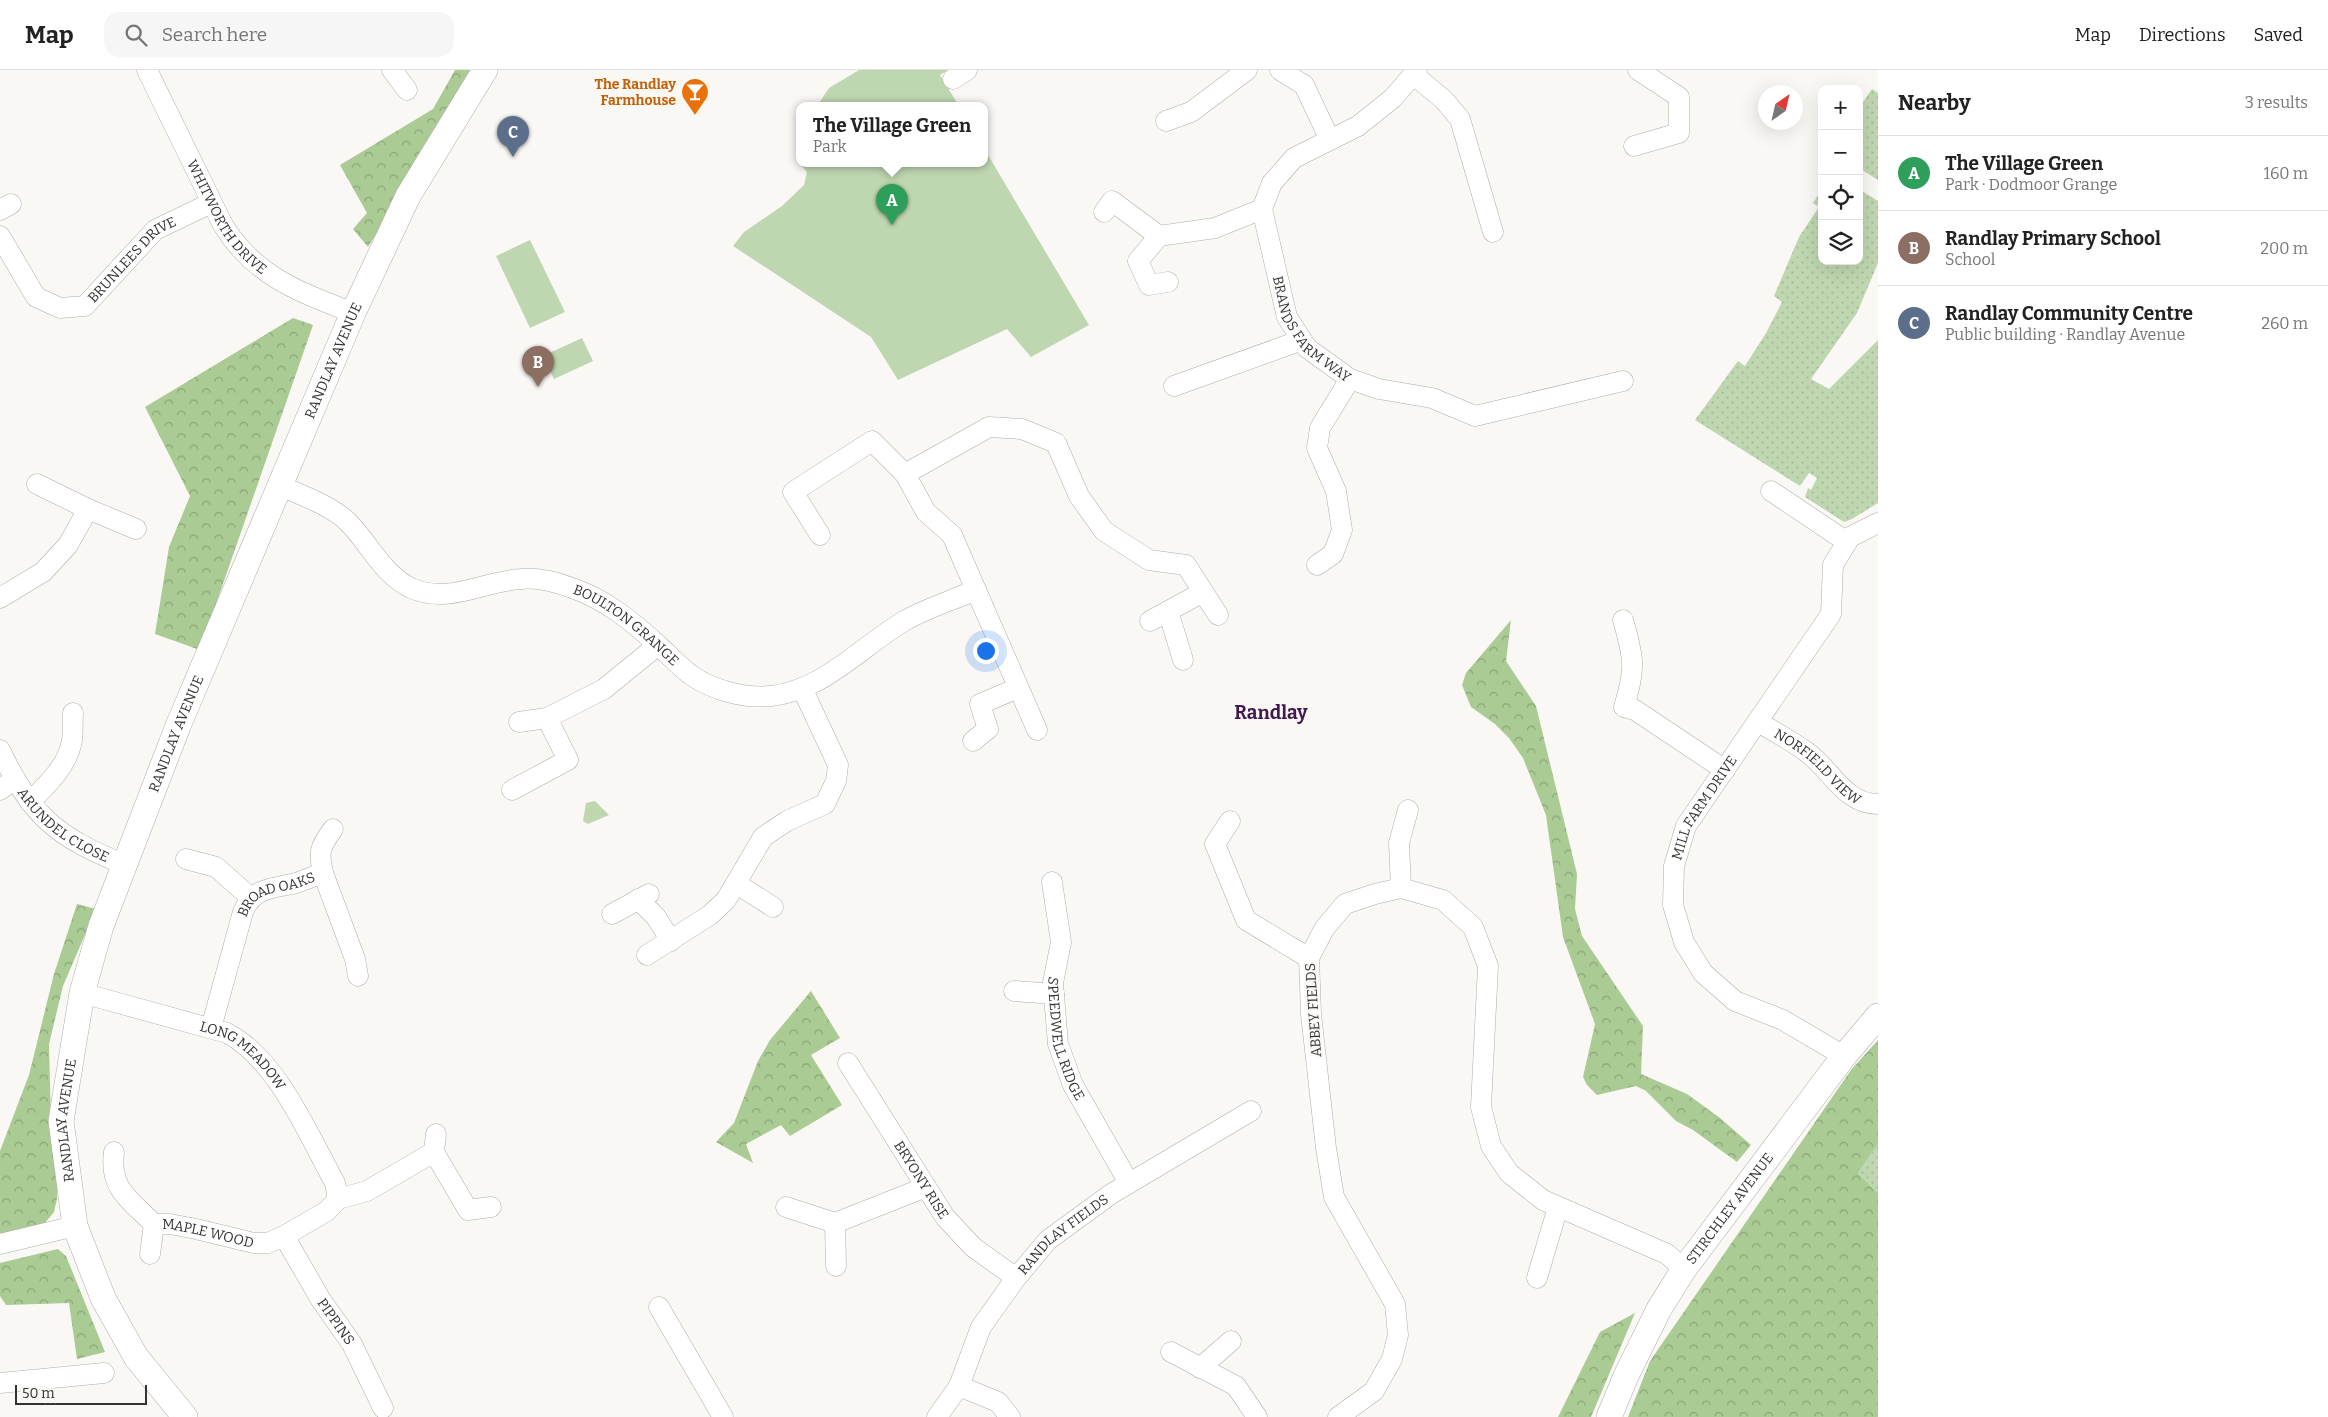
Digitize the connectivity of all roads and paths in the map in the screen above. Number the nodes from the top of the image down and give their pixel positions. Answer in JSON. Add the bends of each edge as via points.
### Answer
{"nodes":[{"id":1,"x":148,"y":70,"type":"edge"},
{"id":2,"x":392,"y":70,"type":"edge"},
{"id":3,"x":485,"y":70,"type":"edge"},
{"id":4,"x":1247,"y":70,"type":"edge"},
{"id":5,"x":1280,"y":70,"type":"edge"},
{"id":6,"x":1638,"y":70,"type":"edge"},
{"id":7,"x":1416,"y":72,"type":"edge"},
{"id":8,"x":406,"y":90,"type":"dead end"},
{"id":9,"x":1166,"y":121,"type":"dead end"},
{"id":10,"x":1330,"y":140,"type":"junction"},
{"id":11,"x":1634,"y":146,"type":"dead end"},
{"id":12,"x":211,"y":203,"type":"junction"},
{"id":13,"x":1262,"y":209,"type":"junction"},
{"id":14,"x":1104,"y":212,"type":"dead end"},
{"id":15,"x":1493,"y":232,"type":"dead end"},
{"id":16,"x":0,"y":236,"type":"edge"},
{"id":17,"x":1159,"y":236,"type":"junction"},
{"id":18,"x":1168,"y":282,"type":"dead end"},
{"id":19,"x":353,"y":313,"type":"junction"},
{"id":20,"x":1302,"y":340,"type":"junction"},
{"id":21,"x":1350,"y":379,"type":"junction"},
{"id":22,"x":1623,"y":381,"type":"dead end"},
{"id":23,"x":1174,"y":386,"type":"dead end"},
{"id":24,"x":905,"y":474,"type":"junction"},
{"id":25,"x":37,"y":484,"type":"dead end"},
{"id":26,"x":281,"y":486,"type":"junction"},
{"id":27,"x":1771,"y":491,"type":"dead end"},
{"id":28,"x":88,"y":509,"type":"junction"},
{"id":29,"x":1878,"y":523,"type":"edge"},
{"id":30,"x":136,"y":529,"type":"dead end"},
{"id":31,"x":820,"y":535,"type":"dead end"},
{"id":32,"x":1847,"y":542,"type":"junction"},
{"id":33,"x":1316,"y":565,"type":"dead end"},
{"id":34,"x":976,"y":590,"type":"junction"},
{"id":35,"x":1203,"y":592,"type":"junction"},
{"id":36,"x":0,"y":598,"type":"edge"},
{"id":37,"x":1168,"y":611,"type":"junction"},
{"id":38,"x":1218,"y":615,"type":"dead end"},
{"id":39,"x":1623,"y":620,"type":"dead end"},
{"id":40,"x":1150,"y":621,"type":"dead end"},
{"id":41,"x":658,"y":645,"type":"junction"},
{"id":42,"x":1183,"y":660,"type":"dead end"},
{"id":43,"x":802,"y":688,"type":"junction"},
{"id":44,"x":1018,"y":688,"type":"junction"},
{"id":45,"x":73,"y":713,"type":"dead end"},
{"id":46,"x":547,"y":718,"type":"junction"},
{"id":47,"x":518,"y":722,"type":"dead end"},
{"id":48,"x":1758,"y":722,"type":"junction"},
{"id":49,"x":1037,"y":730,"type":"dead end"},
{"id":50,"x":973,"y":741,"type":"dead end"},
{"id":51,"x":0,"y":750,"type":"edge"},
{"id":52,"x":1725,"y":770,"type":"junction"},
{"id":53,"x":7,"y":784,"type":"edge"},
{"id":54,"x":512,"y":790,"type":"dead end"},
{"id":55,"x":30,"y":802,"type":"junction"},
{"id":56,"x":1878,"y":804,"type":"edge"},
{"id":57,"x":1408,"y":810,"type":"dead end"},
{"id":58,"x":1230,"y":821,"type":"dead end"},
{"id":59,"x":333,"y":829,"type":"dead end"},
{"id":60,"x":186,"y":859,"type":"dead end"},
{"id":61,"x":123,"y":864,"type":"junction"},
{"id":62,"x":322,"y":873,"type":"junction"},
{"id":63,"x":1052,"y":882,"type":"dead end"},
{"id":64,"x":737,"y":884,"type":"junction"},
{"id":65,"x":1401,"y":888,"type":"junction"},
{"id":66,"x":250,"y":898,"type":"junction"},
{"id":67,"x":773,"y":907,"type":"dead end"},
{"id":68,"x":612,"y":914,"type":"dead end"},
{"id":69,"x":671,"y":941,"type":"junction"},
{"id":70,"x":647,"y":955,"type":"dead end"},
{"id":71,"x":1309,"y":958,"type":"junction"},
{"id":72,"x":358,"y":976,"type":"dead end"},
{"id":73,"x":1014,"y":991,"type":"dead end"},
{"id":74,"x":82,"y":993,"type":"junction"},
{"id":75,"x":1054,"y":994,"type":"junction"},
{"id":76,"x":1878,"y":1016,"type":"edge"},
{"id":77,"x":210,"y":1028,"type":"junction"},
{"id":78,"x":1844,"y":1056,"type":"junction"},
{"id":79,"x":848,"y":1063,"type":"dead end"},
{"id":80,"x":1251,"y":1111,"type":"dead end"},
{"id":81,"x":114,"y":1152,"type":"dead end"},
{"id":82,"x":1129,"y":1183,"type":"junction"},
{"id":83,"x":926,"y":1187,"type":"junction"},
{"id":84,"x":338,"y":1199,"type":"junction"},
{"id":85,"x":491,"y":1207,"type":"dead end"},
{"id":86,"x":786,"y":1207,"type":"dead end"},
{"id":87,"x":1558,"y":1207,"type":"junction"},
{"id":88,"x":835,"y":1223,"type":"junction"},
{"id":89,"x":154,"y":1224,"type":"junction"},
{"id":90,"x":75,"y":1226,"type":"junction"},
{"id":91,"x":284,"y":1236,"type":"junction"},
{"id":92,"x":0,"y":1244,"type":"edge"},
{"id":93,"x":150,"y":1254,"type":"dead end"},
{"id":94,"x":836,"y":1266,"type":"dead end"},
{"id":95,"x":1684,"y":1269,"type":"junction"},
{"id":96,"x":1016,"y":1278,"type":"junction"},
{"id":97,"x":1537,"y":1278,"type":"dead end"},
{"id":98,"x":659,"y":1307,"type":"dead end"},
{"id":99,"x":1231,"y":1341,"type":"dead end"},
{"id":100,"x":1171,"y":1352,"type":"dead end"},
{"id":101,"x":1200,"y":1368,"type":"junction"},
{"id":102,"x":104,"y":1373,"type":"dead end"},
{"id":103,"x":0,"y":1383,"type":"edge"},
{"id":104,"x":958,"y":1386,"type":"junction"},
{"id":105,"x":383,"y":1408,"type":"dead end"},
{"id":106,"x":185,"y":1417,"type":"edge"},
{"id":107,"x":723,"y":1417,"type":"edge"},
{"id":108,"x":938,"y":1417,"type":"edge"},
{"id":109,"x":1010,"y":1417,"type":"edge"},
{"id":110,"x":1257,"y":1417,"type":"edge"},
{"id":111,"x":1338,"y":1417,"type":"edge"},
{"id":112,"x":1609,"y":1417,"type":"edge"}],
"edges":[{"from":1,"to":12,"type":"street","name":"WHITWORTH DRIVE"},
{"from":2,"to":8,"type":"street"},
{"from":3,"to":19,"type":"street","name":"RANDLAY AVENUE","via":[[408,196]]},
{"from":4,"to":9,"type":"street","via":[[1191,112]]},
{"from":5,"to":10,"type":"street","via":[[1304,85]]},
{"from":6,"to":11,"type":"street","via":[[1679,97],[1680,133]]},
{"from":7,"to":10,"type":"street","via":[[1393,98],[1365,120]]},
{"from":7,"to":15,"type":"street","via":[[1460,119]]},
{"from":10,"to":13,"type":"street","via":[[1294,158],[1272,183]]},
{"from":12,"to":16,"type":"street","name":"BRUNLEES DRIVE","via":[[155,230],[85,306],[60,308],[36,297]]},
{"from":12,"to":19,"type":"street","name":"WHITWORTH DRIVE","via":[[233,242],[256,266],[295,290]]},
{"from":13,"to":17,"type":"street","via":[[1215,228]]},
{"from":13,"to":20,"type":"street","name":"BRANDS FARM WAY","via":[[1287,317]]},
{"from":14,"to":17,"type":"street","via":[[1112,201]]},
{"from":17,"to":18,"type":"street","via":[[1138,261],[1149,285]]},
{"from":19,"to":26,"type":"street","name":"RANDLAY AVENUE"},
{"from":20,"to":21,"type":"street","name":"BRANDS FARM WAY","via":[[1307,348]]},
{"from":20,"to":23,"type":"street"},
{"from":21,"to":22,"type":"street","name":"BRANDS FARM WAY","via":[[1379,390],[1432,398],[1475,416]]},
{"from":21,"to":33,"type":"street","via":[[1320,428],[1317,448],[1336,491],[1342,530],[1333,554]]},
{"from":24,"to":31,"type":"street","via":[[872,442],[793,492]]},
{"from":24,"to":34,"type":"street","via":[[926,512],[952,536]]},
{"from":24,"to":35,"type":"street","via":[[989,427],[1022,429],[1056,443],[1079,496],[1104,530],[1149,560],[1186,565]]},
{"from":25,"to":28,"type":"street"},
{"from":26,"to":41,"type":"street","name":"BOULTON GRANGE","via":[[346,520],[383,566],[412,588],[446,595],[522,578],[544,580],[597,599],[623,615]]},
{"from":26,"to":61,"type":"street","name":"RANDLAY AVENUE"},
{"from":27,"to":32,"type":"street"},
{"from":28,"to":30,"type":"street"},
{"from":28,"to":36,"type":"street","via":[[68,545],[43,572]]},
{"from":29,"to":32,"type":"street","name":"MILL FARM DRIVE","via":[[1850,537]]},
{"from":32,"to":48,"type":"street","name":"MILL FARM DRIVE","via":[[1833,565],[1831,614]]},
{"from":34,"to":43,"type":"street","name":"BOULTON GRANGE","via":[[906,620],[836,670]]},
{"from":34,"to":44,"type":"street"},
{"from":35,"to":37,"type":"street"},
{"from":35,"to":38,"type":"street"},
{"from":37,"to":40,"type":"street"},
{"from":37,"to":42,"type":"street"},
{"from":39,"to":52,"type":"street","via":[[1633,658],[1631,683],[1624,707],[1635,710]]},
{"from":41,"to":43,"type":"street","name":"BOULTON GRANGE","via":[[692,676],[725,691],[770,696]]},
{"from":41,"to":46,"type":"street","via":[[604,689]]},
{"from":43,"to":64,"type":"street","via":[[838,765],[836,781],[825,804],[787,821],[763,837]]},
{"from":44,"to":49,"type":"street"},
{"from":44,"to":50,"type":"street","via":[[980,704],[988,729]]},
{"from":45,"to":55,"type":"street","via":[[72,744],[48,785]]},
{"from":46,"to":47,"type":"street"},
{"from":46,"to":54,"type":"street","via":[[568,760]]},
{"from":48,"to":52,"type":"street","name":"MILL FARM DRIVE"},
{"from":48,"to":56,"type":"street","name":"NORFIELD VIEW","via":[[1809,754],[1849,795],[1868,804]]},
{"from":51,"to":53,"type":"street","name":"ARUNDEL CLOSE"},
{"from":52,"to":78,"type":"street","name":"MILL FARM DRIVE","via":[[1686,826],[1674,866],[1673,905],[1684,942],[1703,973],[1735,1001],[1783,1020]]},
{"from":53,"to":55,"type":"street","name":"ARUNDEL CLOSE"},
{"from":55,"to":61,"type":"street","name":"ARUNDEL CLOSE","via":[[52,825],[75,842]]},
{"from":57,"to":65,"type":"street","via":[[1399,843]]},
{"from":58,"to":71,"type":"street","via":[[1215,844],[1246,920]]},
{"from":59,"to":62,"type":"street","via":[[320,849]]},
{"from":60,"to":66,"type":"street","via":[[216,867]]},
{"from":61,"to":74,"type":"street","name":"RANDLAY AVENUE"},
{"from":62,"to":66,"type":"street","name":"BROAD OAKS","via":[[275,886]]},
{"from":62,"to":72,"type":"street","name":"BROAD OAKS","via":[[356,959]]},
{"from":63,"to":75,"type":"street","name":"SPEEDWELL RIDGE","via":[[1061,942]]},
{"from":64,"to":67,"type":"street"},
{"from":64,"to":69,"type":"street","via":[[710,915]]},
{"from":65,"to":71,"type":"street","name":"ABBEY FIELDS","via":[[1345,904],[1324,928]]},
{"from":65,"to":87,"type":"street","name":"ABBEY FIELDS","via":[[1443,900],[1473,927],[1488,966],[1481,1108],[1491,1146],[1509,1173],[1543,1200]]},
{"from":66,"to":77,"type":"street","name":"BROAD OAKS","via":[[242,912]]},
{"from":68,"to":69,"type":"street","via":[[643,896]]},
{"from":69,"to":70,"type":"street"},
{"from":71,"to":111,"type":"street","name":"ABBEY FIELDS","via":[[1311,1014],[1334,1196],[1395,1304],[1398,1335],[1392,1358],[1374,1390]]},
{"from":73,"to":75,"type":"street"},
{"from":74,"to":77,"type":"street","name":"LONG MEADOW"},
{"from":74,"to":90,"type":"street","name":"RANDLAY AVENUE","via":[[61,1121]]},
{"from":75,"to":82,"type":"street","name":"SPEEDWELL RIDGE","via":[[1058,1044],[1073,1085]]},
{"from":76,"to":78,"type":"street","name":"STIRCHLEY AVENUE"},
{"from":77,"to":84,"type":"street","name":"LONG MEADOW","via":[[240,1040],[275,1077],[335,1183]]},
{"from":78,"to":95,"type":"street","name":"STIRCHLEY AVENUE"},
{"from":79,"to":83,"type":"street","name":"BRYONY RISE"},
{"from":80,"to":82,"type":"street","name":"RANDLAY FIELDS"},
{"from":81,"to":89,"type":"street","name":"MAPLE WOOD","via":[[113,1174],[117,1184]]},
{"from":82,"to":96,"type":"street","name":"RANDLAY FIELDS","via":[[1048,1240]]},
{"from":83,"to":88,"type":"street"},
{"from":83,"to":96,"type":"street","name":"BRYONY RISE","via":[[945,1217],[973,1247]]},
{"from":84,"to":85,"type":"street","via":[[367,1191],[435,1143],[468,1210]]},
{"from":84,"to":91,"type":"street","name":"MAPLE WOOD","via":[[327,1211]]},
{"from":86,"to":88,"type":"street"},
{"from":87,"to":95,"type":"street","name":"ABBEY FIELDS","via":[[1667,1254]]},
{"from":87,"to":97,"type":"street"},
{"from":88,"to":94,"type":"street"},
{"from":89,"to":91,"type":"street","name":"MAPLE WOOD","via":[[188,1227],[254,1243],[268,1243]]},
{"from":89,"to":93,"type":"street","name":"MAPLE WOOD"},
{"from":90,"to":92,"type":"street"},
{"from":90,"to":106,"type":"street","name":"RANDLAY AVENUE","via":[[103,1298],[136,1357]]},
{"from":91,"to":105,"type":"street","name":"PIPPINS","via":[[352,1344]]},
{"from":95,"to":112,"type":"street","name":"STIRCHLEY AVENUE","via":[[1659,1309]]},
{"from":96,"to":104,"type":"street","name":"RANDLAY FIELDS","via":[[981,1327]]},
{"from":98,"to":107,"type":"street"},
{"from":99,"to":101,"type":"street"},
{"from":100,"to":101,"type":"street"},
{"from":101,"to":110,"type":"street","via":[[1236,1386]]},
{"from":102,"to":103,"type":"street"},
{"from":104,"to":108,"type":"street","name":"RANDLAY FIELDS"},
{"from":104,"to":109,"type":"street","via":[[998,1402]]}]}
